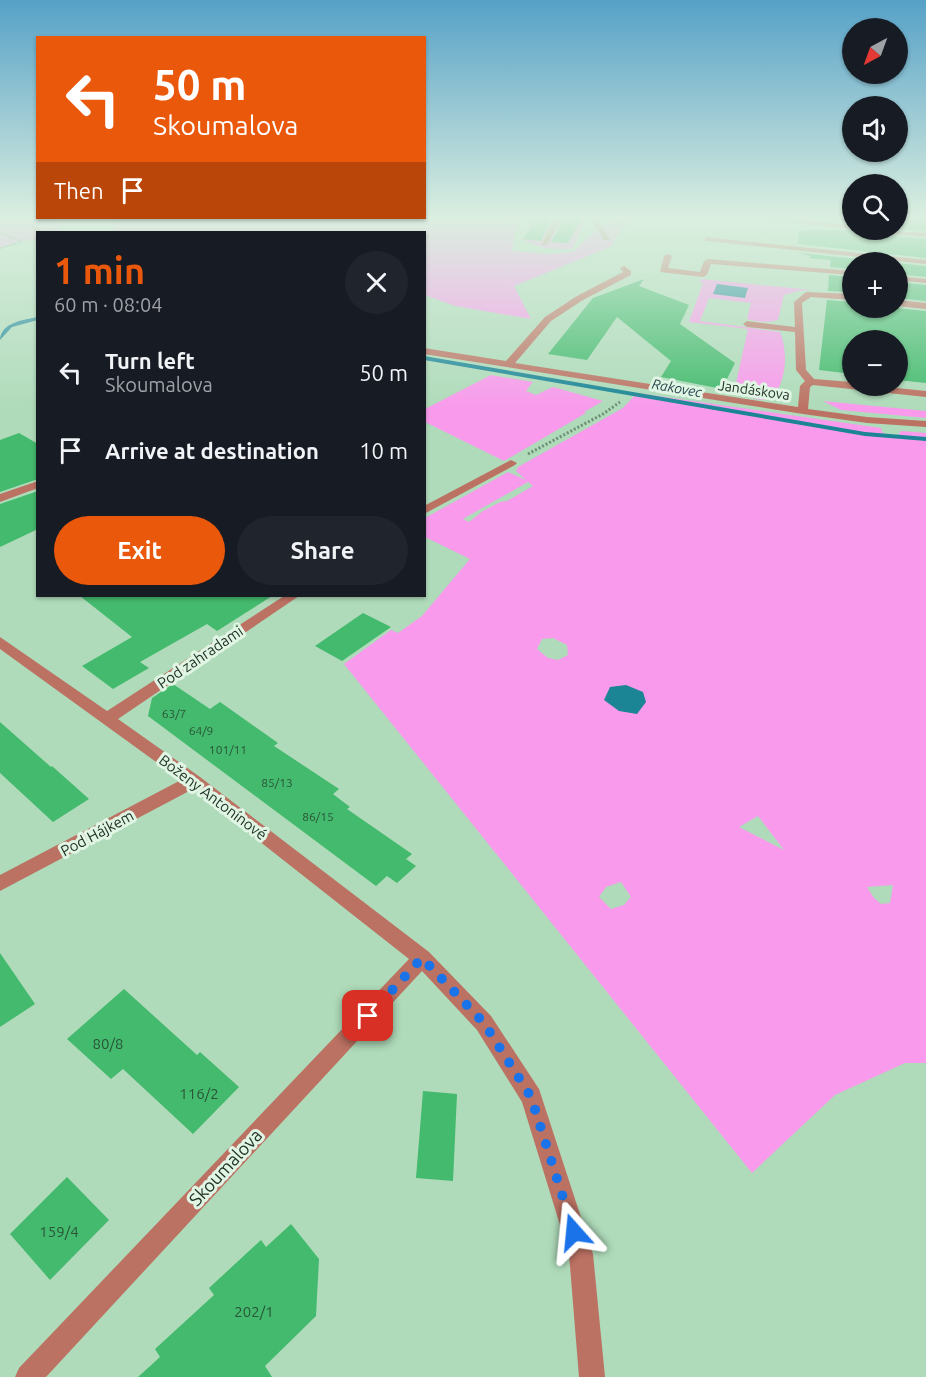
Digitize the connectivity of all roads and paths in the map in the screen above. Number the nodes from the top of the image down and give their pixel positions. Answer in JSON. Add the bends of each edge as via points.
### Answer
{"nodes":[{"id":1,"x":614,"y":280,"type":"edge"},
{"id":2,"x":842,"y":296,"type":"edge"},
{"id":3,"x":908,"y":304,"type":"edge"},
{"id":4,"x":926,"y":306,"type":"edge"},
{"id":5,"x":747,"y":324,"type":"dead end"},
{"id":6,"x":799,"y":330,"type":"junction"},
{"id":7,"x":426,"y":351,"type":"edge"},
{"id":8,"x":507,"y":365,"type":"junction"},
{"id":9,"x":810,"y":382,"type":"junction"},
{"id":10,"x":842,"y":384,"type":"edge"},
{"id":11,"x":908,"y":392,"type":"edge"},
{"id":12,"x":926,"y":394,"type":"edge"},
{"id":13,"x":617,"y":404,"type":"dead end"},
{"id":14,"x":803,"y":411,"type":"junction"},
{"id":15,"x":926,"y":424,"type":"edge"},
{"id":16,"x":511,"y":463,"type":"joint"},
{"id":17,"x":36,"y":485,"type":"edge"},
{"id":18,"x":0,"y":498,"type":"edge"},
{"id":19,"x":426,"y":510,"type":"edge"},
{"id":20,"x":290,"y":597,"type":"edge"},
{"id":21,"x":0,"y":642,"type":"edge"},
{"id":22,"x":108,"y":718,"type":"junction"},
{"id":23,"x":194,"y":781,"type":"junction"},
{"id":24,"x":0,"y":884,"type":"edge"},
{"id":25,"x":422,"y":958,"type":"junction"},
{"id":26,"x":28,"y":1377,"type":"edge"},
{"id":27,"x":592,"y":1377,"type":"edge"}],
"edges":[{"from":1,"to":8,"type":"street","via":[[548,319]]},
{"from":2,"to":6,"type":"street","via":[[802,297],[798,302]]},
{"from":3,"to":4,"type":"street"},
{"from":5,"to":6,"type":"street"},
{"from":6,"to":9,"type":"street","via":[[801,370]]},
{"from":7,"to":8,"type":"street","name":"Jandáskova"},
{"from":8,"to":14,"type":"street","name":"Jandáskova"},
{"from":9,"to":10,"type":"street"},
{"from":9,"to":14,"type":"street","via":[[805,386]]},
{"from":11,"to":12,"type":"street"},
{"from":13,"to":16,"type":"path"},
{"from":14,"to":15,"type":"street","name":"Jandáskova"},
{"from":16,"to":19,"type":"street"},
{"from":17,"to":18,"type":"street"},
{"from":20,"to":22,"type":"street","name":"Pod zahradami"},
{"from":21,"to":22,"type":"street","name":"Boženy Antonínové"},
{"from":22,"to":23,"type":"street","name":"Boženy Antonínové"},
{"from":23,"to":24,"type":"street","name":"Pod Hájkem"},
{"from":23,"to":25,"type":"street","name":"Boženy Antonínové"},
{"from":25,"to":26,"type":"street","name":"Skoumalova"},
{"from":25,"to":27,"type":"street","name":"Boženy Antonínové","via":[[484,1023],[531,1097],[581,1254]]}]}
